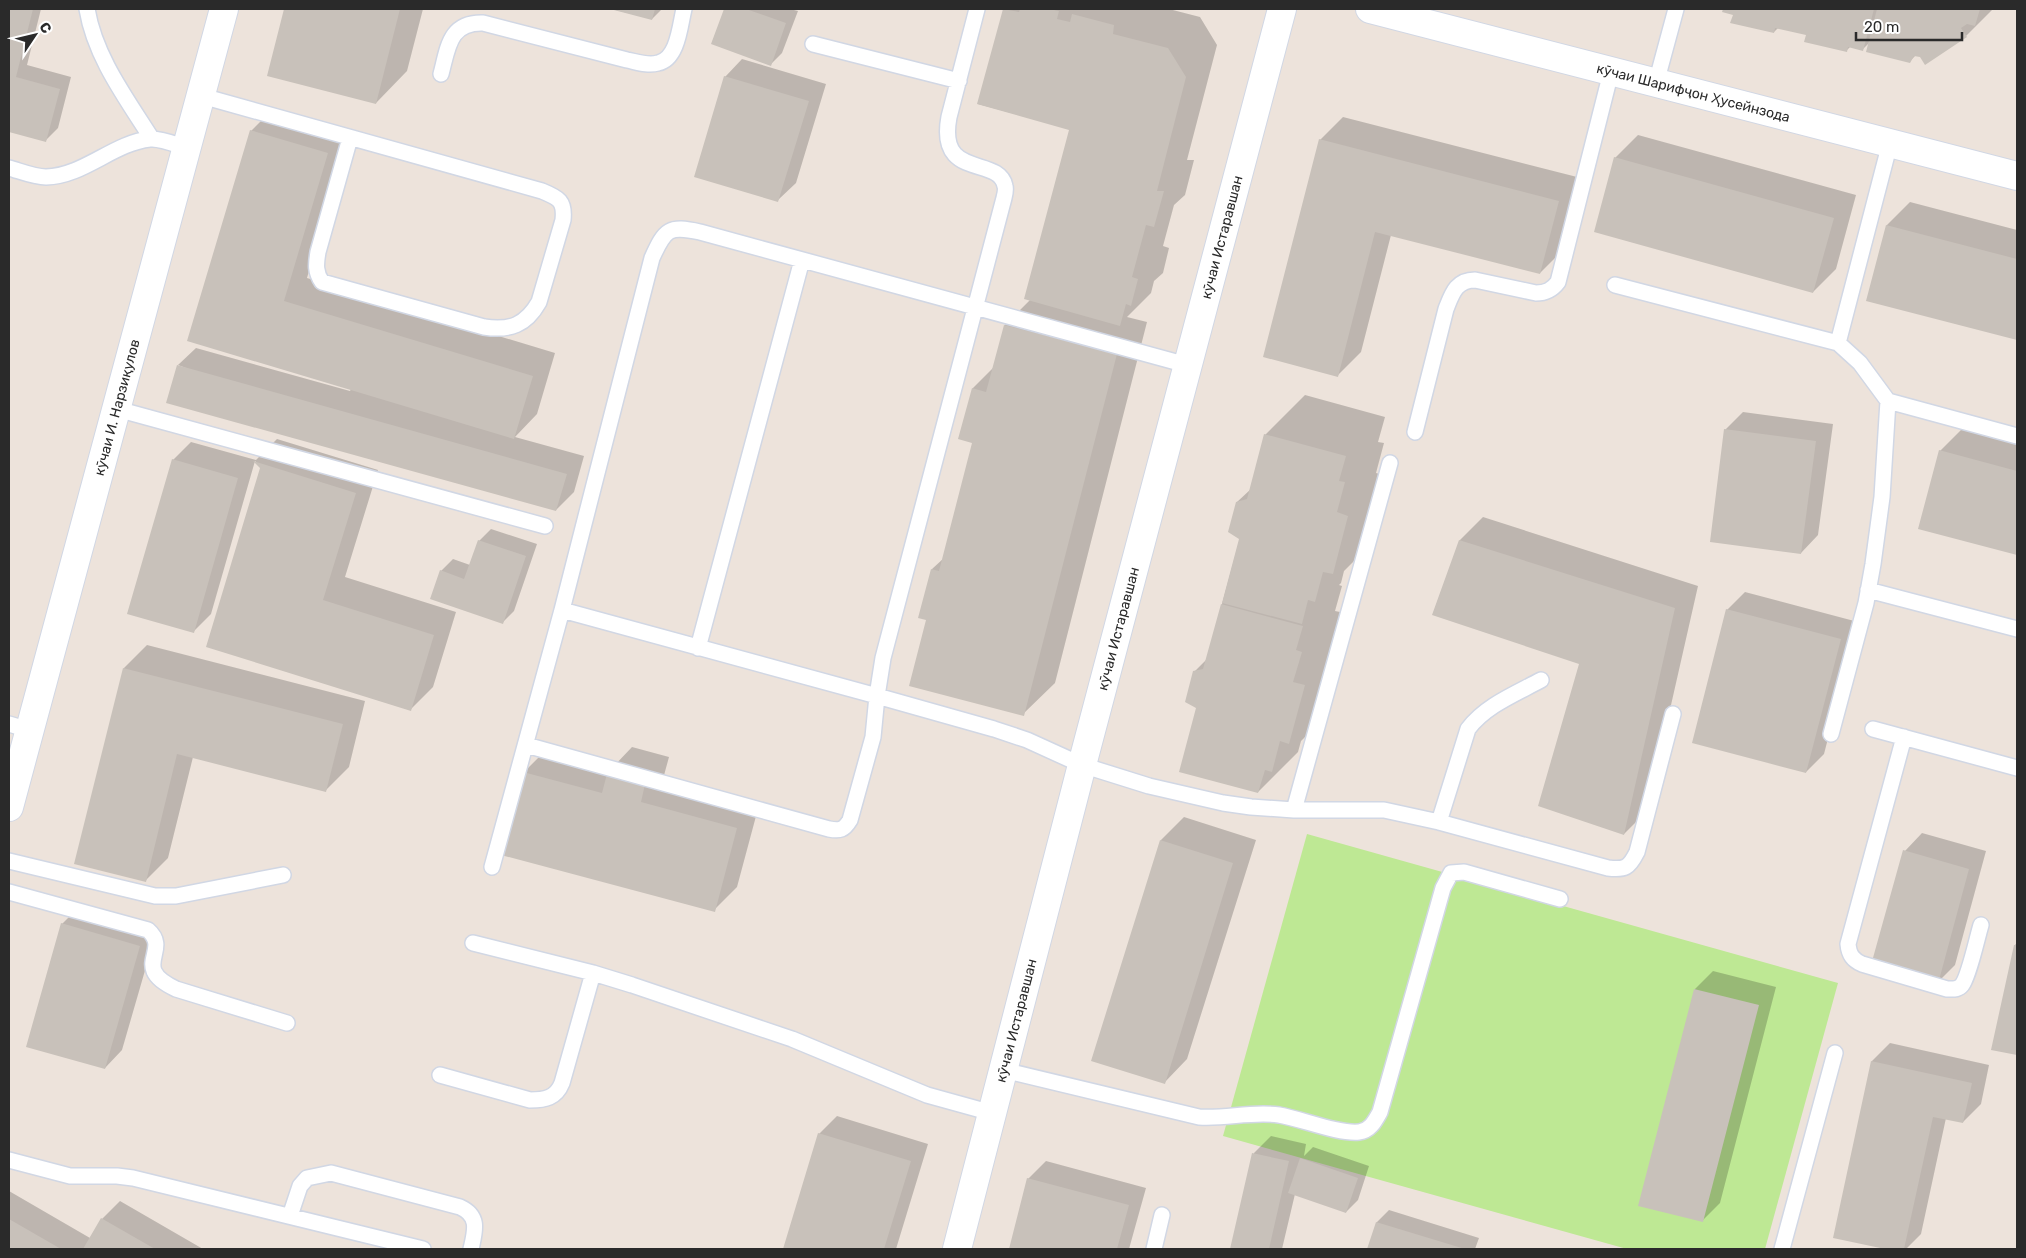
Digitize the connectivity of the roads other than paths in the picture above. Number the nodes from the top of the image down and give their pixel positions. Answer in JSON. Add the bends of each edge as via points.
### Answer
{"nodes":[{"id":1,"x":87,"y":9,"type":"edge"},
{"id":2,"x":224,"y":9,"type":"edge"},
{"id":3,"x":684,"y":9,"type":"edge"},
{"id":4,"x":977,"y":9,"type":"edge"},
{"id":5,"x":1282,"y":9,"type":"edge"},
{"id":6,"x":1370,"y":9,"type":"edge"},
{"id":7,"x":1676,"y":9,"type":"edge"},
{"id":8,"x":813,"y":44,"type":"dead end"},
{"id":9,"x":1611,"y":72,"type":"junction"},
{"id":10,"x":441,"y":74,"type":"dead end"},
{"id":11,"x":959,"y":81,"type":"junction"},
{"id":12,"x":1656,"y":83,"type":"junction"},
{"id":13,"x":202,"y":96,"type":"junction"},
{"id":14,"x":350,"y":138,"type":"junction"},
{"id":15,"x":152,"y":139,"type":"junction"},
{"id":16,"x":1890,"y":143,"type":"junction"},
{"id":17,"x":188,"y":148,"type":"junction"},
{"id":18,"x":9,"y":168,"type":"edge"},
{"id":19,"x":2017,"y":173,"type":"edge"},
{"id":20,"x":802,"y":260,"type":"junction"},
{"id":21,"x":1615,"y":285,"type":"dead end"},
{"id":22,"x":976,"y":309,"type":"junction"},
{"id":23,"x":1838,"y":343,"type":"junction"},
{"id":24,"x":1187,"y":365,"type":"junction"},
{"id":25,"x":1888,"y":402,"type":"junction"},
{"id":26,"x":116,"y":409,"type":"junction"},
{"id":27,"x":1416,"y":432,"type":"dead end"},
{"id":28,"x":2017,"y":436,"type":"edge"},
{"id":29,"x":1390,"y":463,"type":"dead end"},
{"id":30,"x":545,"y":526,"type":"dead end"},
{"id":31,"x":1868,"y":590,"type":"junction"},
{"id":32,"x":562,"y":610,"type":"junction"},
{"id":33,"x":2017,"y":629,"type":"edge"},
{"id":34,"x":698,"y":648,"type":"junction"},
{"id":35,"x":1541,"y":680,"type":"dead end"},
{"id":36,"x":877,"y":696,"type":"junction"},
{"id":37,"x":1673,"y":714,"type":"dead end"},
{"id":38,"x":19,"y":727,"type":"edge"},
{"id":39,"x":1873,"y":729,"type":"dead end"},
{"id":40,"x":1831,"y":734,"type":"dead end"},
{"id":41,"x":1904,"y":737,"type":"junction"},
{"id":42,"x":526,"y":745,"type":"junction"},
{"id":43,"x":15,"y":759,"type":"edge"},
{"id":44,"x":1082,"y":765,"type":"junction"},
{"id":45,"x":2017,"y":768,"type":"edge"},
{"id":46,"x":9,"y":807,"type":"edge"},
{"id":47,"x":1294,"y":810,"type":"junction"},
{"id":48,"x":1439,"y":822,"type":"junction"},
{"id":49,"x":9,"y":861,"type":"edge"},
{"id":50,"x":492,"y":867,"type":"dead end"},
{"id":51,"x":283,"y":875,"type":"dead end"},
{"id":52,"x":9,"y":892,"type":"edge"},
{"id":53,"x":1560,"y":899,"type":"dead end"},
{"id":54,"x":1981,"y":925,"type":"dead end"},
{"id":55,"x":473,"y":943,"type":"dead end"},
{"id":56,"x":593,"y":973,"type":"junction"},
{"id":57,"x":287,"y":1023,"type":"dead end"},
{"id":58,"x":1836,"y":1053,"type":"dead end"},
{"id":59,"x":1003,"y":1070,"type":"junction"},
{"id":60,"x":440,"y":1075,"type":"dead end"},
{"id":61,"x":992,"y":1112,"type":"junction"},
{"id":62,"x":9,"y":1160,"type":"edge"},
{"id":63,"x":1162,"y":1215,"type":"dead end"},
{"id":64,"x":290,"y":1216,"type":"junction"},
{"id":65,"x":422,"y":1249,"type":"edge"},
{"id":66,"x":471,"y":1249,"type":"edge"},
{"id":67,"x":957,"y":1249,"type":"edge"},
{"id":68,"x":1154,"y":1249,"type":"edge"},
{"id":69,"x":1782,"y":1249,"type":"edge"}],
"edges":[{"from":1,"to":15,"type":"lane","via":[[105,63]]},
{"from":2,"to":13,"type":"street","name":"кӯчаи И. Нарзиқулов"},
{"from":3,"to":10,"type":"lane","via":[[674,49],[669,58],[660,63],[627,60],[470,22],[450,40]]},
{"from":4,"to":11,"type":"lane"},
{"from":5,"to":24,"type":"street","name":"кӯчаи Истаравшан"},
{"from":6,"to":9,"type":"street","name":"кӯчаи Шарифҷон Ҳусейнзода"},
{"from":7,"to":12,"type":"lane"},
{"from":8,"to":11,"type":"lane"},
{"from":9,"to":12,"type":"street","name":"кӯчаи Шарифҷон Ҳусейнзода"},
{"from":9,"to":27,"type":"lane","via":[[1558,282],[1544,293],[1475,280],[1460,283],[1452,291]]},
{"from":11,"to":22,"type":"lane","via":[[947,130],[948,143],[962,160],[993,172],[1005,185]]},
{"from":12,"to":16,"type":"street","name":"кӯчаи Шарифҷон Ҳусейнзода"},
{"from":13,"to":14,"type":"lane"},
{"from":13,"to":17,"type":"street","name":"кӯчаи И. Нарзиқулов"},
{"from":14,"to":14,"type":"lane","via":[[542,191],[561,202],[563,220],[534,312],[513,326],[492,328],[322,282],[316,266],[318,252]]},
{"from":15,"to":17,"type":"lane"},
{"from":15,"to":18,"type":"lane","via":[[118,149],[60,175],[44,177]]},
{"from":16,"to":19,"type":"street","name":"кӯчаи Шарифҷон Ҳусейнзода"},
{"from":16,"to":23,"type":"lane"},
{"from":17,"to":26,"type":"street","name":"кӯчаи И. Нарзиқулов"},
{"from":20,"to":22,"type":"lane"},
{"from":20,"to":32,"type":"lane","via":[[686,228],[666,232],[652,258]]},
{"from":20,"to":34,"type":"lane"},
{"from":21,"to":23,"type":"lane"},
{"from":22,"to":24,"type":"lane"},
{"from":22,"to":36,"type":"lane","via":[[883,658]]},
{"from":23,"to":25,"type":"lane","via":[[1860,363]]},
{"from":24,"to":44,"type":"street","name":"кӯчаи Истаравшан"},
{"from":25,"to":28,"type":"lane"},
{"from":25,"to":31,"type":"lane","via":[[1882,497]]},
{"from":26,"to":30,"type":"lane"},
{"from":26,"to":38,"type":"street","name":"кӯчаи И. Нарзиқулов"},
{"from":29,"to":47,"type":"lane"},
{"from":31,"to":33,"type":"lane"},
{"from":31,"to":40,"type":"lane"},
{"from":32,"to":34,"type":"lane"},
{"from":32,"to":42,"type":"lane"},
{"from":34,"to":36,"type":"lane"},
{"from":35,"to":48,"type":"lane","via":[[1486,711],[1468,730]]},
{"from":36,"to":42,"type":"lane","via":[[873,738],[850,820],[839,831]]},
{"from":36,"to":44,"type":"lane","via":[[1027,740]]},
{"from":37,"to":48,"type":"lane","via":[[1637,852],[1631,864],[1624,868],[1608,868]]},
{"from":38,"to":43,"type":"street","name":"кӯчаи И. Нарзиқулов"},
{"from":39,"to":41,"type":"lane"},
{"from":41,"to":45,"type":"lane"},
{"from":41,"to":54,"type":"lane","via":[[1848,944],[1849,952],[1855,961],[1862,964],[1956,989],[1962,985],[1966,975]]},
{"from":42,"to":50,"type":"lane"},
{"from":43,"to":46,"type":"street","name":"кӯчаи И. Нарзиқулов"},
{"from":44,"to":47,"type":"lane","via":[[1149,786],[1223,803]]},
{"from":44,"to":59,"type":"street","name":"кӯчаи Истаравшан"},
{"from":47,"to":48,"type":"lane","via":[[1384,810]]},
{"from":49,"to":51,"type":"lane","via":[[155,896],[176,896]]},
{"from":52,"to":57,"type":"lane","via":[[148,930],[156,942],[153,970],[156,978],[176,989]]},
{"from":53,"to":59,"type":"lane","via":[[1464,872],[1451,873],[1443,888],[1380,1112],[1367,1130],[1349,1132],[1266,1114],[1199,1117]]},
{"from":55,"to":56,"type":"lane"},
{"from":56,"to":60,"type":"lane","via":[[559,1092],[542,1100],[530,1100]]},
{"from":56,"to":61,"type":"lane","via":[[792,1039],[927,1095]]},
{"from":58,"to":69,"type":"lane"},
{"from":59,"to":61,"type":"street","name":"кӯчаи Истаравшан"},
{"from":61,"to":67,"type":"street","name":"кӯчаи Истаравшан"},
{"from":62,"to":64,"type":"lane","via":[[70,1176],[133,1178]]},
{"from":63,"to":68,"type":"lane"},
{"from":64,"to":65,"type":"lane"},
{"from":64,"to":66,"type":"lane","via":[[300,1186],[307,1178],[331,1173],[470,1211],[475,1234]]}]}
